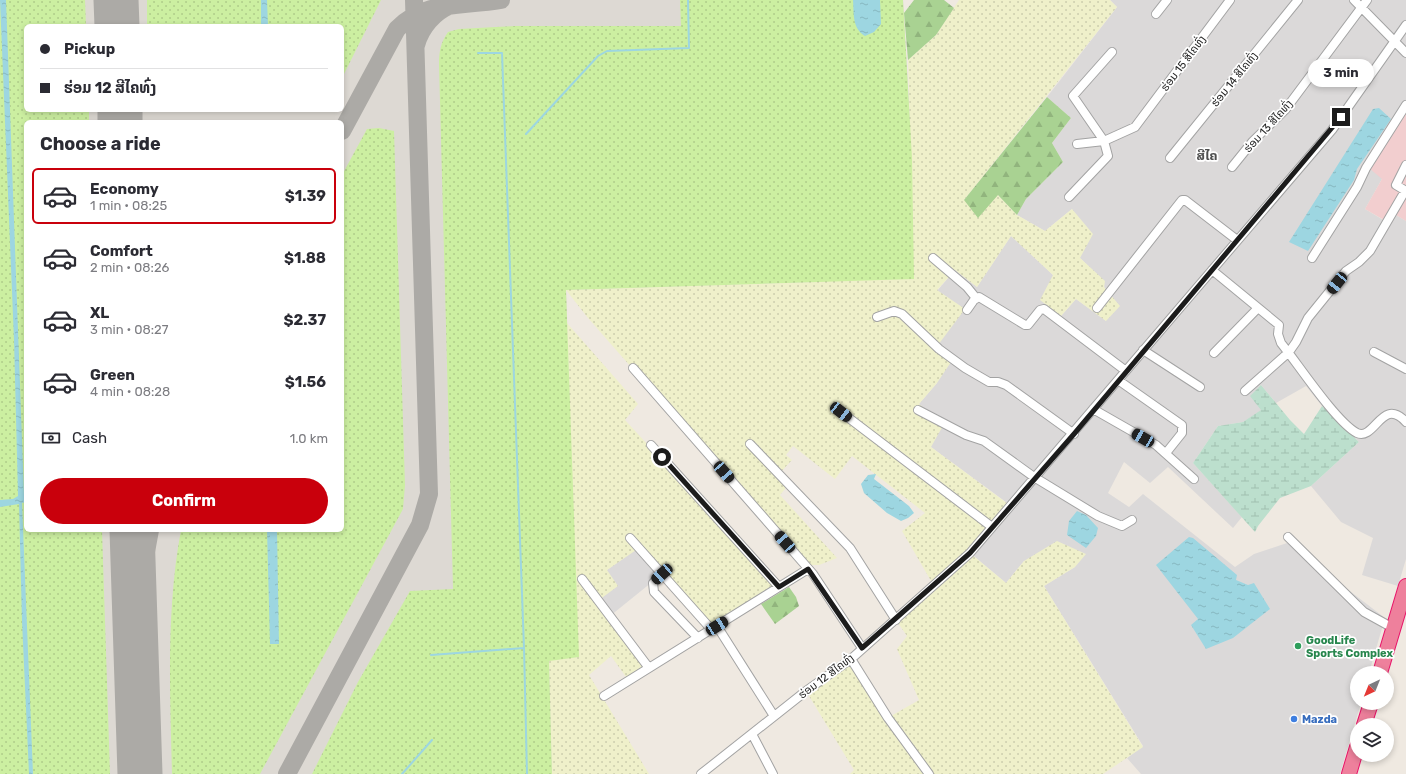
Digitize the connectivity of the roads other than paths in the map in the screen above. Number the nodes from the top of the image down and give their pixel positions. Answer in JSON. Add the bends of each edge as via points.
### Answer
{"nodes":[{"id":1,"x":1167,"y":0,"type":"edge"},
{"id":2,"x":1230,"y":0,"type":"edge"},
{"id":3,"x":1298,"y":0,"type":"edge"},
{"id":4,"x":1354,"y":0,"type":"edge"},
{"id":5,"x":1366,"y":0,"type":"edge"},
{"id":6,"x":1361,"y":7,"type":"junction"},
{"id":7,"x":1156,"y":14,"type":"dead end"},
{"id":8,"x":1406,"y":25,"type":"edge"},
{"id":9,"x":1394,"y":41,"type":"junction"},
{"id":10,"x":1112,"y":52,"type":"dead end"},
{"id":11,"x":1406,"y":53,"type":"edge"},
{"id":12,"x":1406,"y":105,"type":"edge"},
{"id":13,"x":1104,"y":141,"type":"junction"},
{"id":14,"x":1077,"y":144,"type":"dead end"},
{"id":15,"x":1170,"y":158,"type":"dead end"},
{"id":16,"x":1406,"y":165,"type":"edge"},
{"id":17,"x":1232,"y":167,"type":"dead end"},
{"id":18,"x":1405,"y":191,"type":"edge"},
{"id":19,"x":1069,"y":196,"type":"dead end"},
{"id":20,"x":1237,"y":240,"type":"junction"},
{"id":21,"x":933,"y":258,"type":"dead end"},
{"id":22,"x":1312,"y":258,"type":"dead end"},
{"id":23,"x":1212,"y":270,"type":"junction"},
{"id":24,"x":976,"y":298,"type":"junction"},
{"id":25,"x":1097,"y":308,"type":"dead end"},
{"id":26,"x":1258,"y":308,"type":"junction"},
{"id":27,"x":967,"y":310,"type":"dead end"},
{"id":28,"x":877,"y":317,"type":"dead end"},
{"id":29,"x":1143,"y":350,"type":"junction"},
{"id":30,"x":1214,"y":352,"type":"dead end"},
{"id":31,"x":1289,"y":352,"type":"junction"},
{"id":32,"x":1374,"y":352,"type":"dead end"},
{"id":33,"x":633,"y":368,"type":"dead end"},
{"id":34,"x":1406,"y":369,"type":"edge"},
{"id":35,"x":1126,"y":370,"type":"junction"},
{"id":36,"x":1118,"y":380,"type":"junction"},
{"id":37,"x":1200,"y":387,"type":"dead end"},
{"id":38,"x":1245,"y":392,"type":"dead end"},
{"id":39,"x":1093,"y":408,"type":"junction"},
{"id":40,"x":918,"y":410,"type":"dead end"},
{"id":41,"x":841,"y":412,"type":"dead end"},
{"id":42,"x":1406,"y":422,"type":"edge"},
{"id":43,"x":1074,"y":434,"type":"junction"},
{"id":44,"x":750,"y":444,"type":"dead end"},
{"id":45,"x":651,"y":445,"type":"dead end"},
{"id":46,"x":1166,"y":453,"type":"junction"},
{"id":47,"x":1034,"y":477,"type":"junction"},
{"id":48,"x":1194,"y":479,"type":"dead end"},
{"id":49,"x":1132,"y":520,"type":"dead end"},
{"id":50,"x":992,"y":527,"type":"junction"},
{"id":51,"x":1288,"y":537,"type":"dead end"},
{"id":52,"x":630,"y":538,"type":"dead end"},
{"id":53,"x":808,"y":569,"type":"junction"},
{"id":54,"x":662,"y":574,"type":"junction"},
{"id":55,"x":582,"y":579,"type":"dead end"},
{"id":56,"x":1406,"y":586,"type":"edge"},
{"id":57,"x":779,"y":587,"type":"junction"},
{"id":58,"x":1406,"y":617,"type":"edge"},
{"id":59,"x":896,"y":620,"type":"junction"},
{"id":60,"x":714,"y":628,"type":"junction"},
{"id":61,"x":1393,"y":628,"type":"junction"},
{"id":62,"x":698,"y":638,"type":"junction"},
{"id":63,"x":862,"y":648,"type":"junction"},
{"id":64,"x":852,"y":659,"type":"junction"},
{"id":65,"x":1382,"y":666,"type":"edge"},
{"id":66,"x":1391,"y":666,"type":"edge"},
{"id":67,"x":649,"y":668,"type":"junction"},
{"id":68,"x":604,"y":696,"type":"dead end"},
{"id":69,"x":774,"y":716,"type":"junction"},
{"id":70,"x":752,"y":734,"type":"junction"},
{"id":71,"x":1353,"y":762,"type":"edge"},
{"id":72,"x":1362,"y":762,"type":"edge"},
{"id":73,"x":702,"y":774,"type":"edge"},
{"id":74,"x":773,"y":774,"type":"edge"},
{"id":75,"x":929,"y":774,"type":"edge"},
{"id":76,"x":1349,"y":774,"type":"edge"},
{"id":77,"x":1358,"y":774,"type":"edge"}],
"edges":[{"from":1,"to":7,"type":"street"},
{"from":2,"to":13,"type":"street","name":"ຮ່ອມ 15 ສີໄຄທົ່ງ","via":[[1135,126]]},
{"from":3,"to":15,"type":"street","name":"ຮ່ອມ 14 ສີໄຄທົ່ງ"},
{"from":4,"to":6,"type":"street"},
{"from":5,"to":6,"type":"street","name":"ຮ່ອມ 13 ສີໄຄທົ່ງ"},
{"from":6,"to":9,"type":"street"},
{"from":6,"to":17,"type":"street","name":"ຮ່ອມ 13 ສີໄຄທົ່ງ","via":[[1285,110],[1253,141]]},
{"from":8,"to":9,"type":"street","name":"ຮ່ອມ 12 ສີໄຄທົ່ງ"},
{"from":9,"to":11,"type":"street"},
{"from":9,"to":20,"type":"street","name":"ຮ່ອມ 12 ສີໄຄທົ່ງ","via":[[1332,130]]},
{"from":10,"to":13,"type":"street","via":[[1073,96]]},
{"from":12,"to":22,"type":"street"},
{"from":13,"to":14,"type":"street"},
{"from":13,"to":19,"type":"street","via":[[1107,159]]},
{"from":16,"to":18,"type":"street","via":[[1396,184]]},
{"from":18,"to":31,"type":"street","via":[[1370,251],[1346,271],[1313,312]]},
{"from":20,"to":23,"type":"street","name":"ຮ່ອມ 12 ສີໄຄທົ່ງ"},
{"from":20,"to":25,"type":"street","via":[[1182,200]]},
{"from":21,"to":24,"type":"street"},
{"from":23,"to":26,"type":"street"},
{"from":23,"to":29,"type":"street","name":"ຮ່ອມ 12 ສີໄຄທົ່ງ"},
{"from":24,"to":27,"type":"street"},
{"from":24,"to":35,"type":"street","via":[[982,299],[1025,325],[1028,325],[1040,310],[1047,311]]},
{"from":26,"to":30,"type":"street"},
{"from":26,"to":31,"type":"street","via":[[1279,325],[1278,338]]},
{"from":28,"to":43,"type":"street","via":[[894,311],[902,314],[939,349],[965,368],[989,382],[1006,385]]},
{"from":29,"to":35,"type":"street","name":"ຮ່ອມ 12 ສີໄຄທົ່ງ"},
{"from":29,"to":37,"type":"street"},
{"from":31,"to":38,"type":"street"},
{"from":31,"to":42,"type":"street","via":[[1337,414],[1355,432],[1365,433],[1392,413]]},
{"from":32,"to":34,"type":"street"},
{"from":33,"to":53,"type":"street"},
{"from":35,"to":36,"type":"street","name":"ຮ່ອມ 12 ສີໄຄທົ່ງ"},
{"from":36,"to":39,"type":"street","name":"ຮ່ອມ 12 ສີໄຄທົ່ງ"},
{"from":36,"to":46,"type":"street","via":[[1182,425],[1182,433]]},
{"from":39,"to":43,"type":"street","name":"ຮ່ອມ 12 ສີໄຄທົ່ງ"},
{"from":39,"to":46,"type":"street"},
{"from":40,"to":47,"type":"street","via":[[966,435],[984,441]]},
{"from":41,"to":50,"type":"street"},
{"from":43,"to":47,"type":"street","name":"ຮ່ອມ 12 ສີໄຄທົ່ງ"},
{"from":44,"to":59,"type":"street","via":[[850,548]]},
{"from":45,"to":57,"type":"street"},
{"from":46,"to":48,"type":"street"},
{"from":47,"to":49,"type":"street","via":[[1107,520],[1122,526]]},
{"from":47,"to":50,"type":"street","name":"ຮ່ອມ 12 ສີໄຄທົ່ງ"},
{"from":50,"to":59,"type":"street","name":"ຮ່ອມ 12 ສີໄຄທົ່ງ","via":[[970,553]]},
{"from":51,"to":61,"type":"street","via":[[1364,612]]},
{"from":52,"to":54,"type":"street"},
{"from":53,"to":57,"type":"street"},
{"from":53,"to":63,"type":"street"},
{"from":54,"to":60,"type":"street"},
{"from":54,"to":62,"type":"street","via":[[653,583],[654,592]]},
{"from":55,"to":67,"type":"street"},
{"from":56,"to":61,"type":"highway"},
{"from":57,"to":60,"type":"street"},
{"from":58,"to":66,"type":"highway"},
{"from":59,"to":63,"type":"street","name":"ຮ່ອມ 12 ສີໄຄທົ່ງ"},
{"from":60,"to":62,"type":"street"},
{"from":60,"to":69,"type":"street"},
{"from":61,"to":65,"type":"highway"},
{"from":62,"to":67,"type":"street"},
{"from":63,"to":64,"type":"street","name":"ຮ່ອມ 12 ສີໄຄທົ່ງ"},
{"from":64,"to":69,"type":"street","name":"ຮ່ອມ 12 ສີໄຄທົ່ງ"},
{"from":64,"to":75,"type":"street","via":[[888,718]]},
{"from":67,"to":68,"type":"street"},
{"from":69,"to":70,"type":"street","name":"ຮ່ອມ 12 ສີໄຄທົ່ງ"},
{"from":70,"to":73,"type":"street","name":"ຮ່ອມ 12 ສີໄຄທົ່ງ"},
{"from":70,"to":74,"type":"street"},
{"from":71,"to":76,"type":"highway"},
{"from":72,"to":77,"type":"highway"}]}
